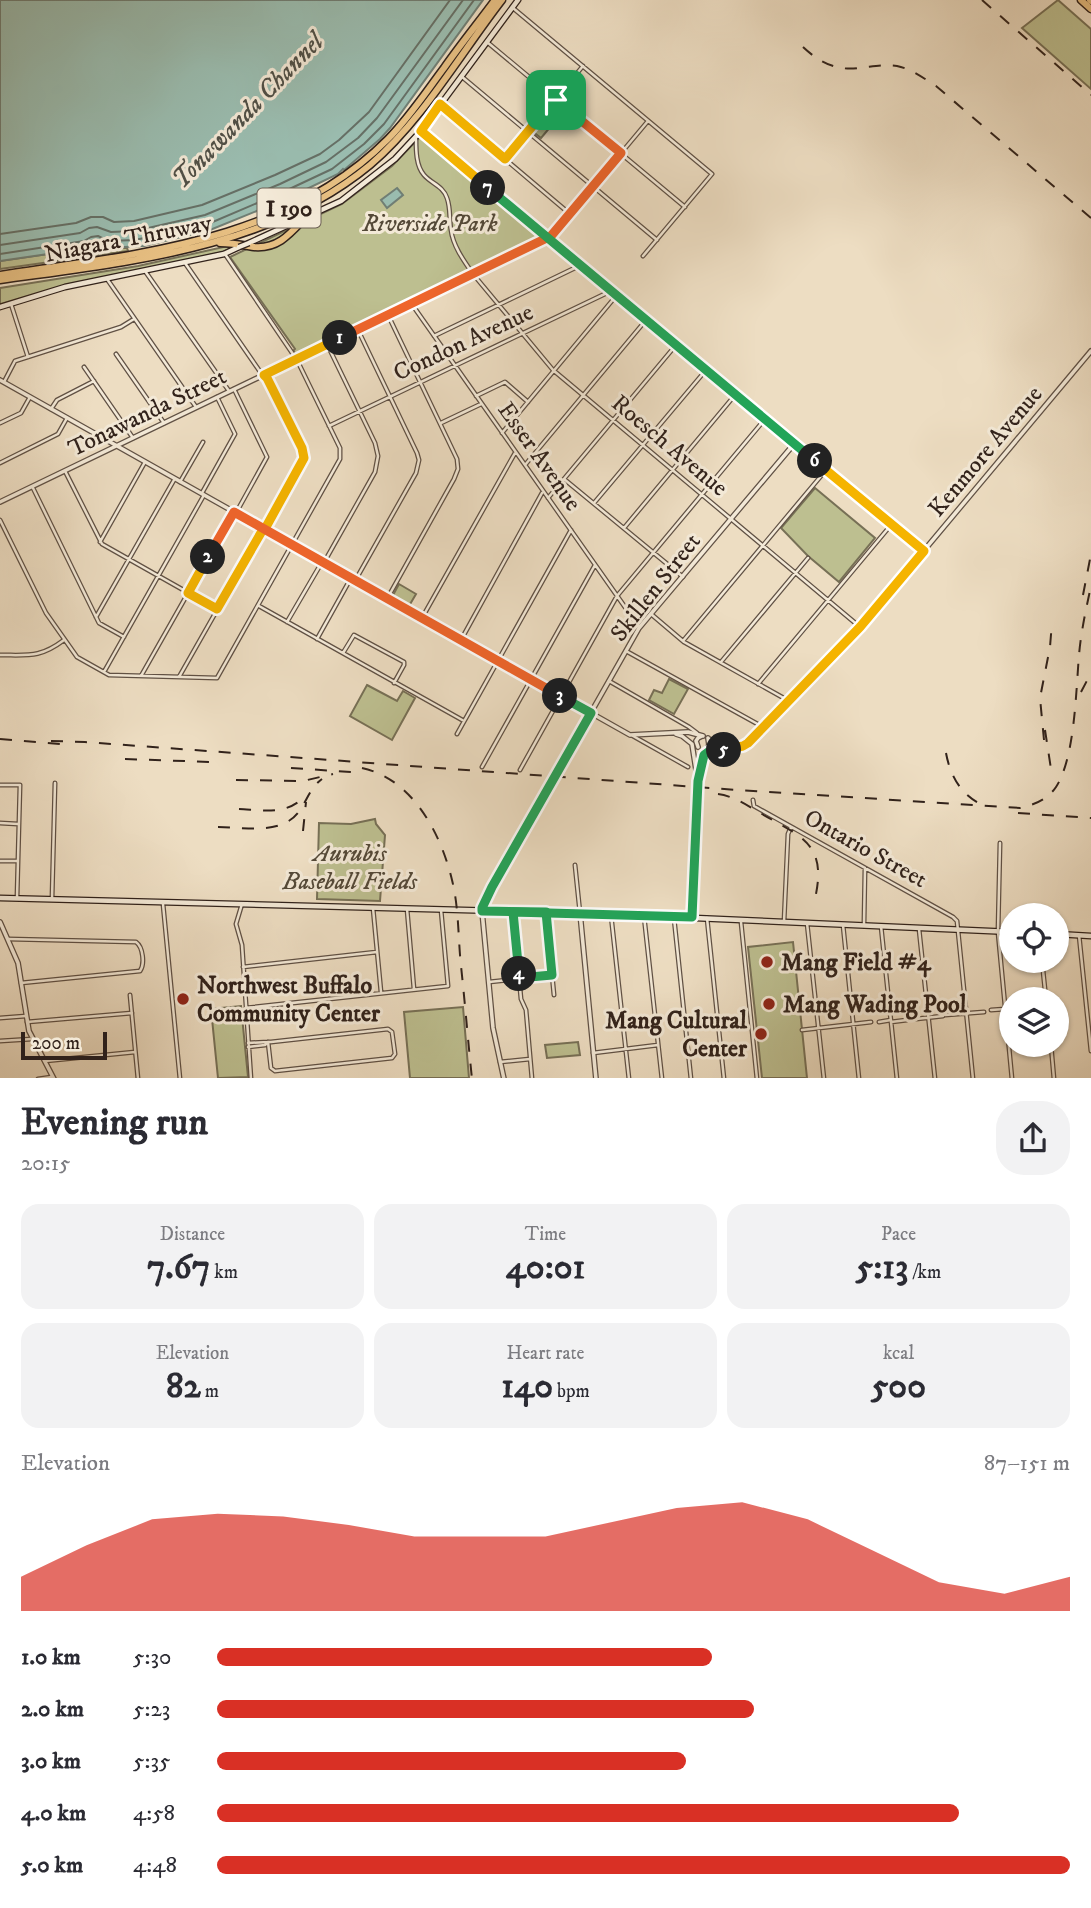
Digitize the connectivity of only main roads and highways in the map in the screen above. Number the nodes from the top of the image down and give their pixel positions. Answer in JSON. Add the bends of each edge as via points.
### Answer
{"nodes":[{"id":1,"x":495,"y":0,"type":"edge"},
{"id":2,"x":502,"y":0,"type":"edge"},
{"id":3,"x":518,"y":0,"type":"edge"},
{"id":4,"x":1082,"y":0,"type":"edge"},
{"id":5,"x":1091,"y":9,"type":"edge"},
{"id":6,"x":305,"y":218,"type":"junction"},
{"id":7,"x":211,"y":243,"type":"junction"},
{"id":8,"x":0,"y":278,"type":"edge"},
{"id":9,"x":0,"y":307,"type":"edge"},
{"id":10,"x":0,"y":898,"type":"edge"},
{"id":11,"x":999,"y":932,"type":"edge"},
{"id":12,"x":1069,"y":935,"type":"edge"},
{"id":13,"x":1091,"y":936,"type":"edge"}],
"edges":[{"from":1,"to":8,"type":"highway","name":"Niagara Thruway","number":"I 190","via":[[397,130],[320,192],[260,221],[199,240]]},
{"from":2,"to":7,"type":"highway","name":"Niagara Thruway","number":"I 190","via":[[424,106],[371,164],[300,210]]},
{"from":3,"to":6,"type":"main road","via":[[416,137],[345,199]]},
{"from":4,"to":5,"type":"highway"},
{"from":6,"to":7,"type":"highway","via":[[273,246]]},
{"from":6,"to":9,"type":"main road","bridge":true,"via":[[225,254],[65,288]]},
{"from":7,"to":8,"type":"highway","name":"Niagara Thruway","number":"I 190","via":[[146,258]]},
{"from":10,"to":11,"type":"main road","via":[[611,914]]},
{"from":12,"to":13,"type":"main road"}]}
